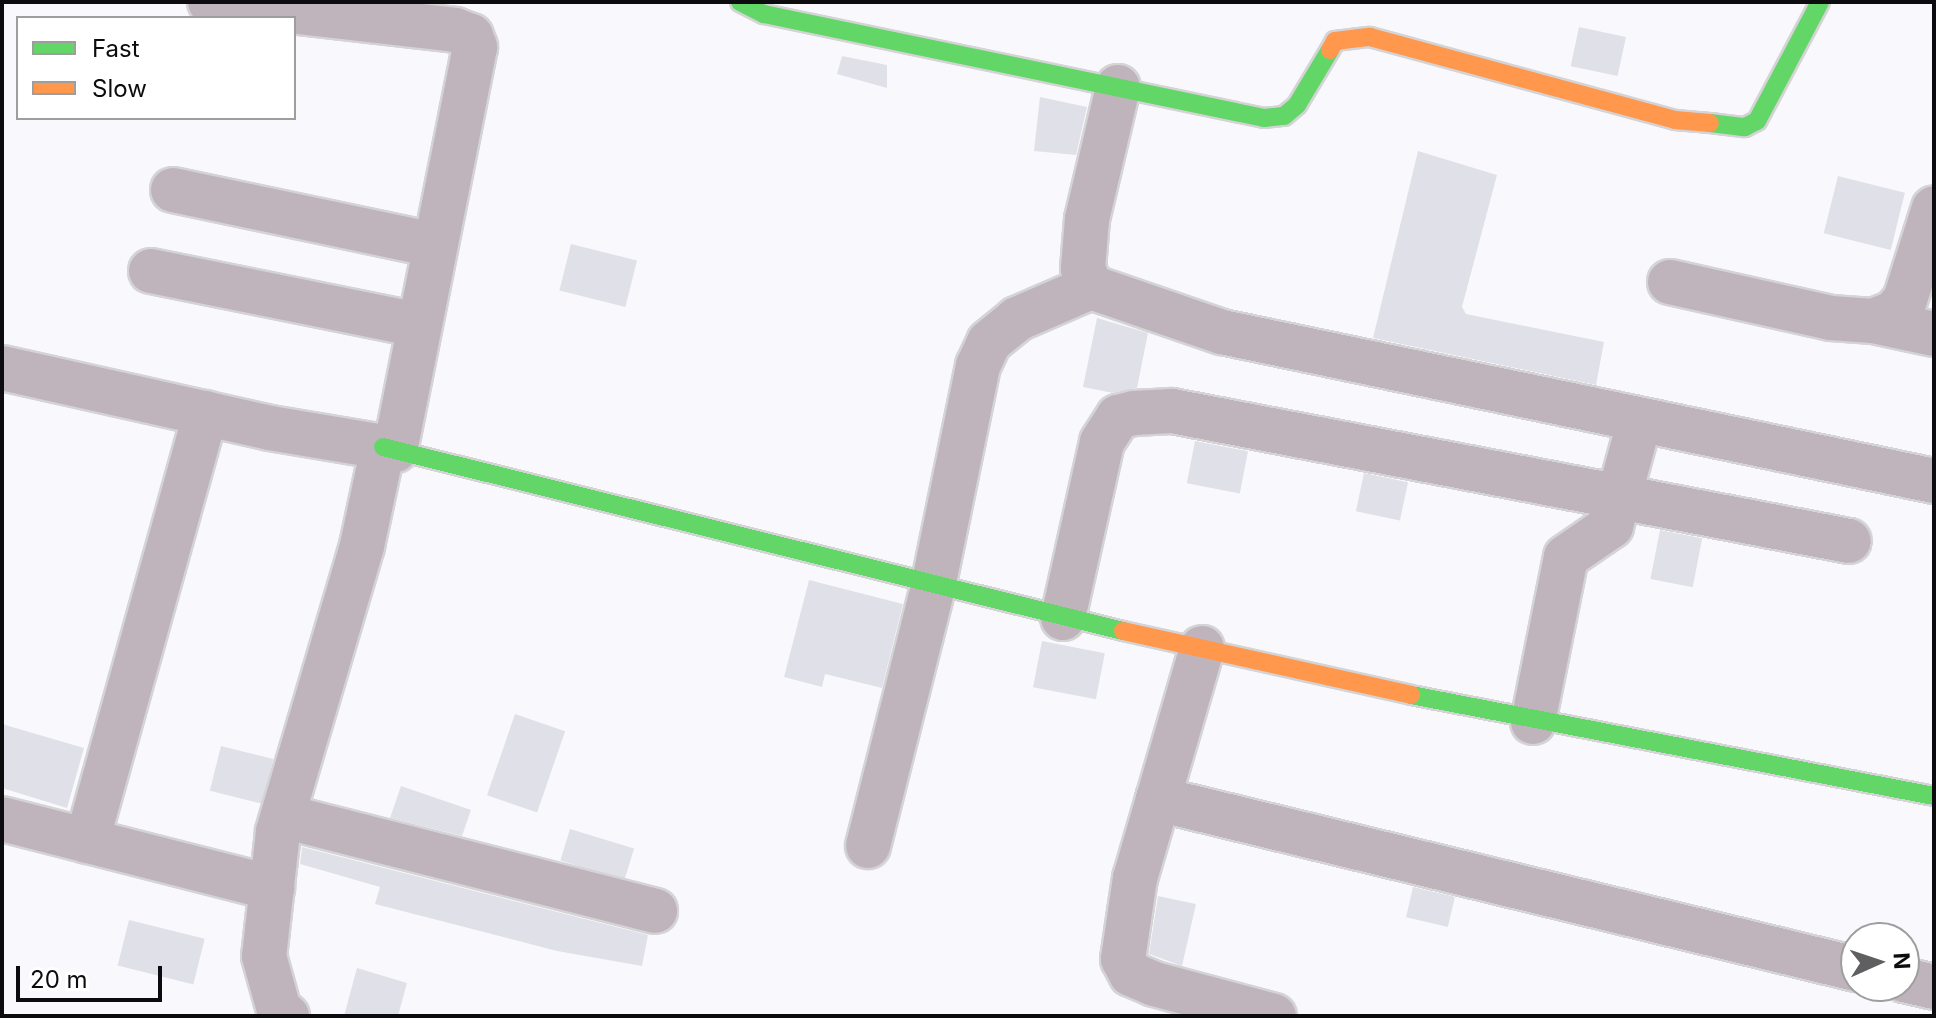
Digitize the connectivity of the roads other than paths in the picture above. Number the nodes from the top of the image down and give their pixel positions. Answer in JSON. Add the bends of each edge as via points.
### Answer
{"nodes":[{"id":1,"x":210,"y":2,"type":"edge"},
{"id":2,"x":740,"y":2,"type":"edge"},
{"id":3,"x":1820,"y":2,"type":"edge"},
{"id":4,"x":1118,"y":87,"type":"junction"},
{"id":5,"x":173,"y":190,"type":"dead end"},
{"id":6,"x":1934,"y":208,"type":"edge"},
{"id":7,"x":434,"y":245,"type":"junction"},
{"id":8,"x":151,"y":271,"type":"dead end"},
{"id":9,"x":1670,"y":282,"type":"dead end"},
{"id":10,"x":1091,"y":287,"type":"junction"},
{"id":11,"x":1873,"y":321,"type":"junction"},
{"id":12,"x":419,"y":325,"type":"junction"},
{"id":13,"x":1934,"y":334,"type":"edge"},
{"id":14,"x":2,"y":368,"type":"edge"},
{"id":15,"x":206,"y":413,"type":"junction"},
{"id":16,"x":1639,"y":423,"type":"junction"},
{"id":17,"x":389,"y":448,"type":"junction"},
{"id":18,"x":1934,"y":481,"type":"edge"},
{"id":19,"x":1622,"y":499,"type":"junction"},
{"id":20,"x":1849,"y":541,"type":"dead end"},
{"id":21,"x":933,"y":587,"type":"junction"},
{"id":22,"x":1063,"y":618,"type":"junction"},
{"id":23,"x":1202,"y":648,"type":"junction"},
{"id":24,"x":1533,"y":722,"type":"junction"},
{"id":25,"x":1934,"y":796,"type":"edge"},
{"id":26,"x":1158,"y":799,"type":"junction"},
{"id":27,"x":283,"y":816,"type":"junction"},
{"id":28,"x":2,"y":819,"type":"edge"},
{"id":29,"x":87,"y":841,"type":"junction"},
{"id":30,"x":868,"y":846,"type":"dead end"},
{"id":31,"x":272,"y":888,"type":"junction"},
{"id":32,"x":655,"y":911,"type":"dead end"},
{"id":33,"x":1840,"y":965,"type":"edge"},
{"id":34,"x":1934,"y":988,"type":"edge"},
{"id":35,"x":279,"y":1014,"type":"edge"},
{"id":36,"x":1274,"y":1016,"type":"edge"},
{"id":37,"x":1929,"y":1016,"type":"edge"}],
"edges":[{"from":1,"to":7,"type":"street","via":[[386,18],[471,36],[473,68]]},
{"from":2,"to":4,"type":"street","via":[[764,14]]},
{"from":3,"to":4,"type":"street","via":[[1757,121],[1745,127],[1675,120],[1370,37],[1335,41],[1297,105],[1284,116],[1264,118]]},
{"from":4,"to":10,"type":"street","via":[[1087,219],[1083,269]]},
{"from":5,"to":7,"type":"street"},
{"from":6,"to":11,"type":"street","via":[[1905,300],[1894,313]]},
{"from":7,"to":12,"type":"street"},
{"from":8,"to":12,"type":"street"},
{"from":9,"to":11,"type":"street","via":[[1831,318]]},
{"from":10,"to":16,"type":"street","via":[[1222,332]]},
{"from":10,"to":21,"type":"street","via":[[1017,319],[989,342],[966,411]]},
{"from":11,"to":13,"type":"street"},
{"from":12,"to":17,"type":"street"},
{"from":14,"to":15,"type":"street"},
{"from":15,"to":17,"type":"street"},
{"from":15,"to":29,"type":"street"},
{"from":16,"to":18,"type":"street"},
{"from":16,"to":19,"type":"street"},
{"from":17,"to":21,"type":"street"},
{"from":17,"to":27,"type":"street"},
{"from":19,"to":20,"type":"street"},
{"from":19,"to":22,"type":"street","via":[[1172,411],[1134,413],[1118,417],[1102,442]]},
{"from":19,"to":24,"type":"street","via":[[1611,526],[1566,557]]},
{"from":21,"to":22,"type":"street"},
{"from":21,"to":30,"type":"street"},
{"from":22,"to":23,"type":"street"},
{"from":23,"to":24,"type":"street"},
{"from":23,"to":26,"type":"street"},
{"from":24,"to":25,"type":"street"},
{"from":26,"to":33,"type":"street"},
{"from":26,"to":36,"type":"street","via":[[1126,935],[1123,959],[1131,974]]},
{"from":27,"to":31,"type":"street"},
{"from":27,"to":32,"type":"street"},
{"from":28,"to":29,"type":"street"},
{"from":29,"to":31,"type":"street"},
{"from":31,"to":35,"type":"street","via":[[264,956]]},
{"from":34,"to":37,"type":"street"}]}
